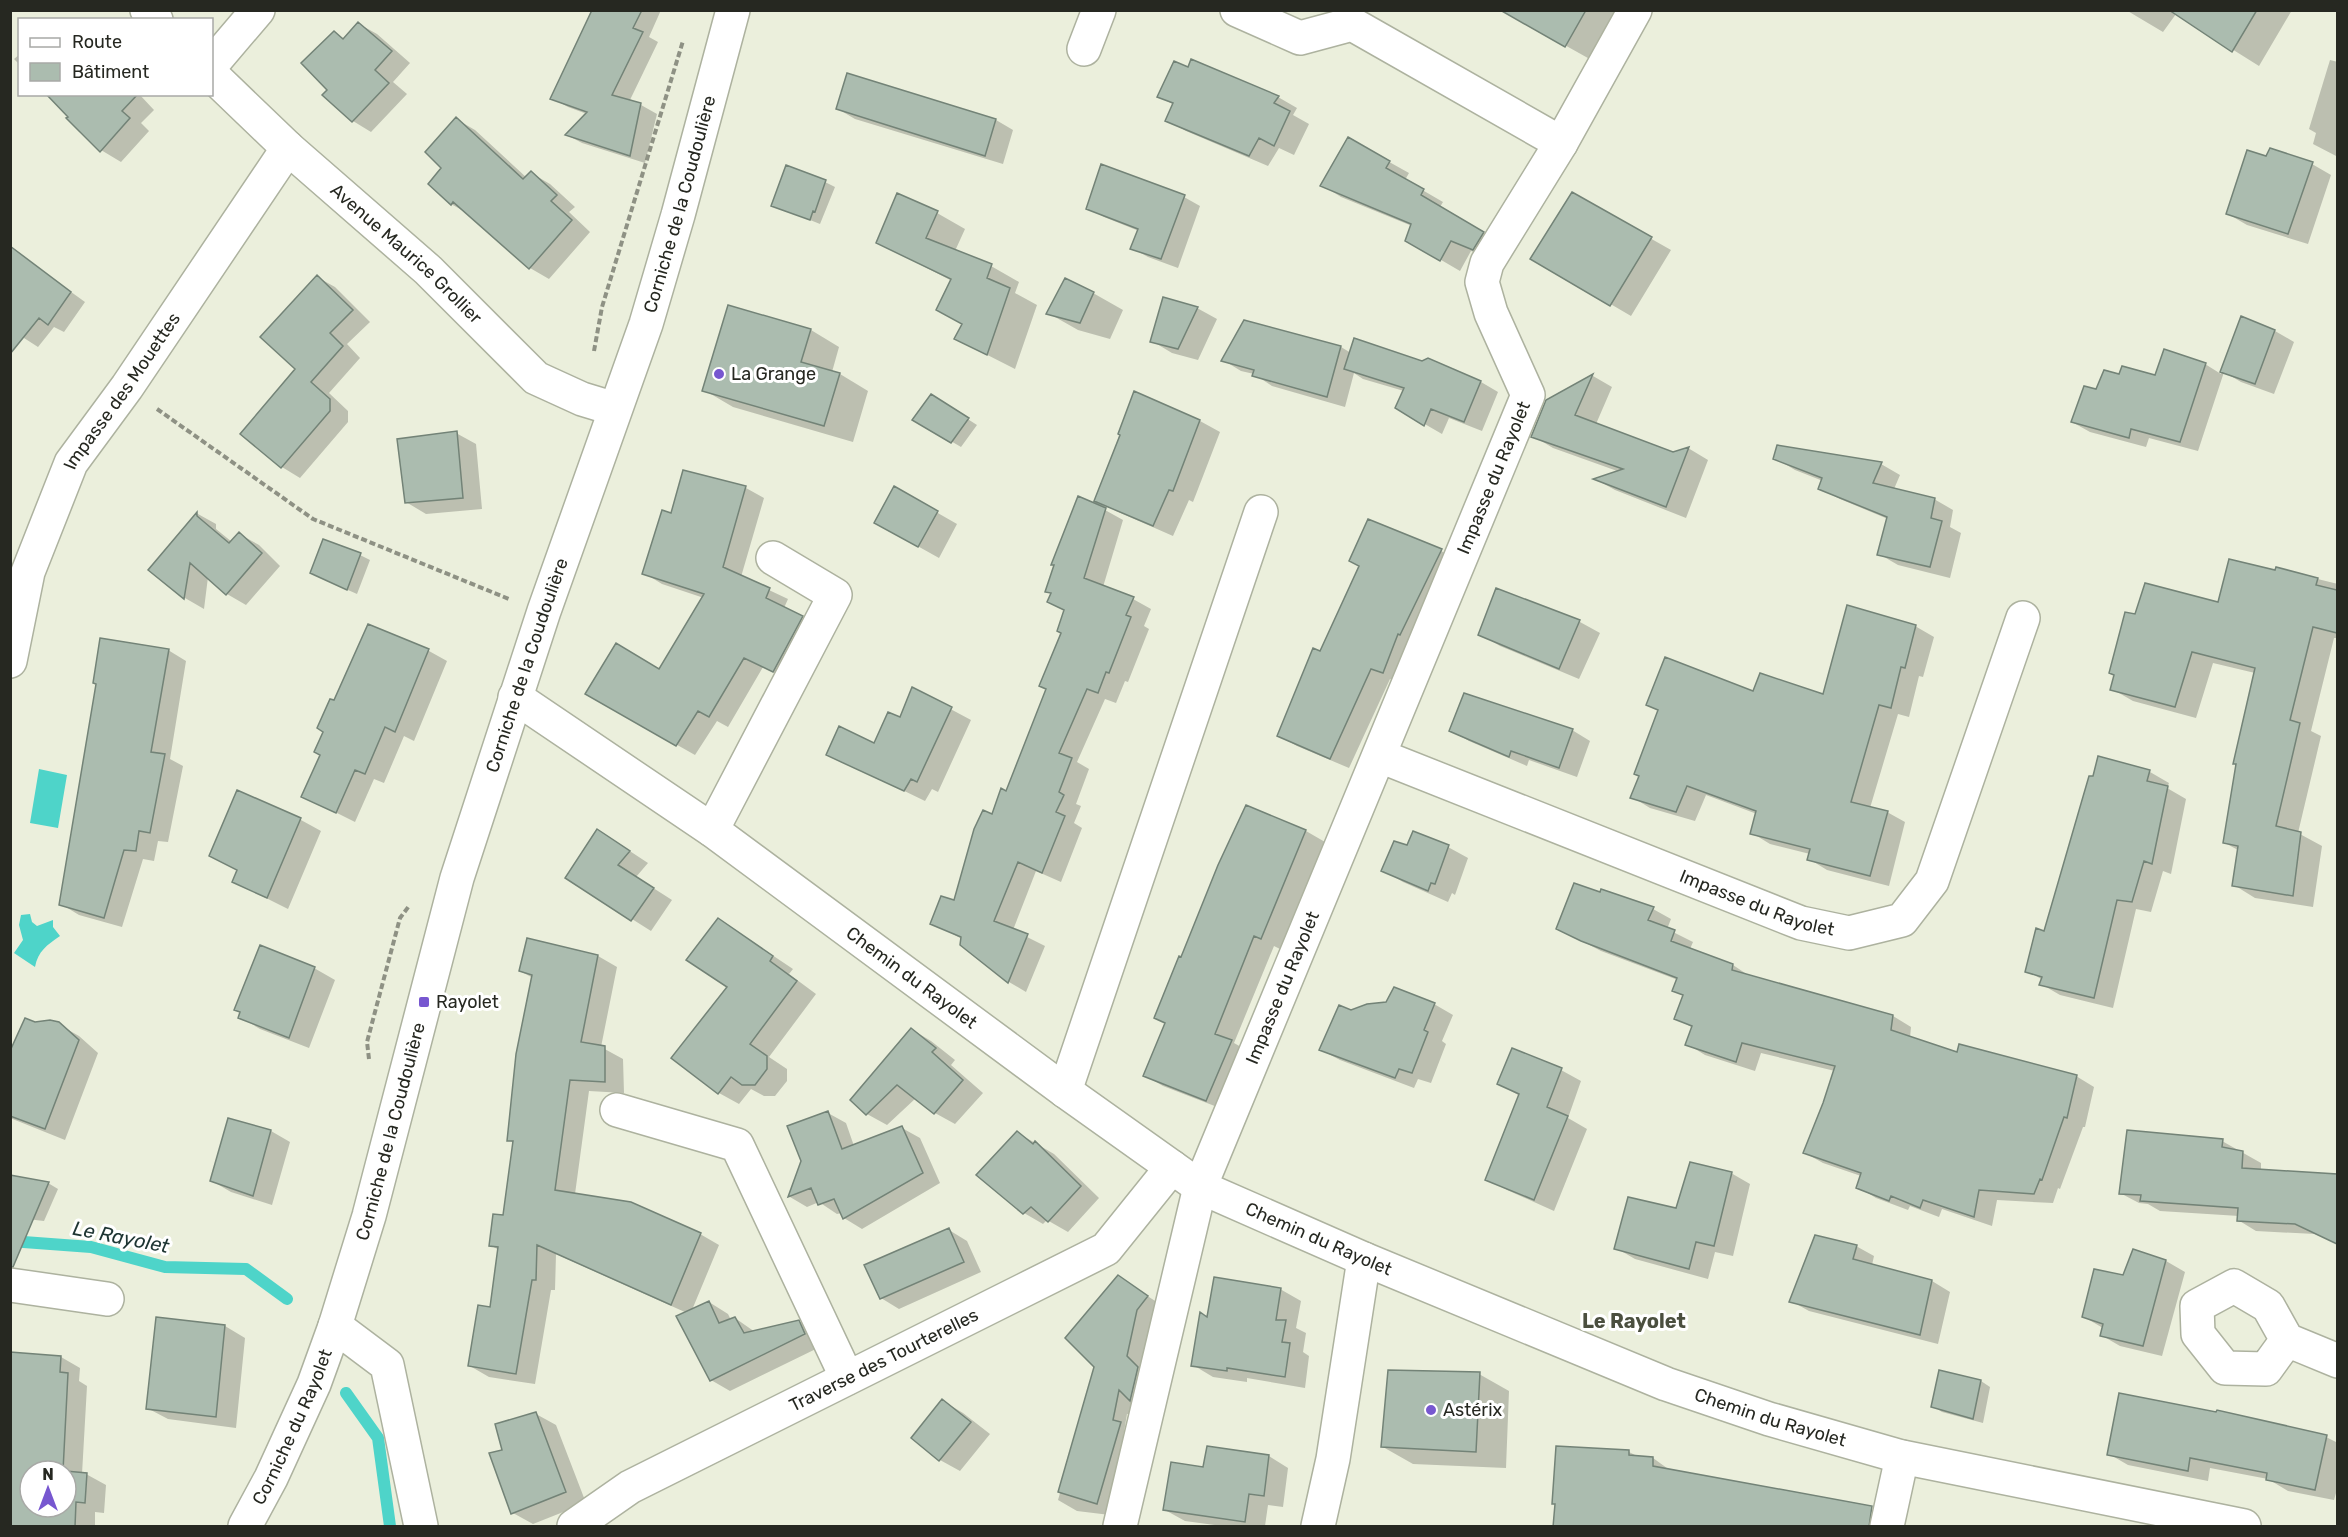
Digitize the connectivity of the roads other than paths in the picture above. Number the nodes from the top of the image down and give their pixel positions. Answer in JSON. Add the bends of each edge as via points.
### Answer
{"nodes":[{"id":1,"x":258,"y":10,"type":"edge"},
{"id":2,"x":733,"y":10,"type":"edge"},
{"id":3,"x":1099,"y":10,"type":"edge"},
{"id":4,"x":1237,"y":10,"type":"edge"},
{"id":5,"x":1635,"y":10,"type":"edge"},
{"id":6,"x":1084,"y":48,"type":"dead end"},
{"id":7,"x":213,"y":63,"type":"edge"},
{"id":8,"x":213,"y":76,"type":"edge"},
{"id":9,"x":1561,"y":143,"type":"junction"},
{"id":10,"x":288,"y":148,"type":"junction"},
{"id":11,"x":615,"y":410,"type":"junction"},
{"id":12,"x":1261,"y":512,"type":"dead end"},
{"id":13,"x":773,"y":558,"type":"dead end"},
{"id":14,"x":2023,"y":618,"type":"dead end"},
{"id":15,"x":10,"y":661,"type":"edge"},
{"id":16,"x":515,"y":697,"type":"junction"},
{"id":17,"x":1380,"y":756,"type":"junction"},
{"id":18,"x":712,"y":830,"type":"junction"},
{"id":19,"x":1065,"y":1091,"type":"junction"},
{"id":20,"x":617,"y":1110,"type":"dead end"},
{"id":21,"x":1172,"y":1167,"type":"junction"},
{"id":22,"x":1200,"y":1187,"type":"junction"},
{"id":23,"x":1364,"y":1258,"type":"junction"},
{"id":24,"x":10,"y":1285,"type":"edge"},
{"id":25,"x":107,"y":1299,"type":"dead end"},
{"id":26,"x":335,"y":1326,"type":"junction"},
{"id":27,"x":2287,"y":1340,"type":"dead end"},
{"id":28,"x":2337,"y":1361,"type":"edge"},
{"id":29,"x":847,"y":1378,"type":"junction"},
{"id":30,"x":1902,"y":1457,"type":"junction"},
{"id":31,"x":244,"y":1527,"type":"edge"},
{"id":32,"x":421,"y":1527,"type":"edge"},
{"id":33,"x":574,"y":1527,"type":"edge"},
{"id":34,"x":1120,"y":1527,"type":"edge"},
{"id":35,"x":1318,"y":1527,"type":"edge"},
{"id":36,"x":1887,"y":1527,"type":"edge"},
{"id":37,"x":2244,"y":1527,"type":"edge"}],
"edges":[{"from":1,"to":7,"type":"street"},
{"from":2,"to":11,"type":"street","name":"Corniche de la Coudoulière","via":[[653,302]]},
{"from":3,"to":6,"type":"street"},
{"from":4,"to":9,"type":"street","via":[[1300,38],[1352,24]]},
{"from":5,"to":9,"type":"street","name":"Impasse du Rayolet"},
{"from":8,"to":10,"type":"street","name":"Avenue Maurice Grollier"},
{"from":9,"to":17,"type":"street","name":"Impasse du Rayolet","via":[[1487,263],[1482,282],[1491,313],[1528,395]]},
{"from":10,"to":11,"type":"street","name":"Avenue Maurice Grollier","via":[[428,270],[536,378]]},
{"from":10,"to":15,"type":"street","name":"Impasse des Mouettes","via":[[127,387],[71,463],[28,572]]},
{"from":11,"to":16,"type":"street","name":"Corniche de la Coudoulière"},
{"from":12,"to":19,"type":"street"},
{"from":13,"to":18,"type":"street","via":[[835,595]]},
{"from":14,"to":17,"type":"street","name":"Impasse du Rayolet","via":[[1932,881],[1902,920],[1849,933],[1801,923]]},
{"from":16,"to":18,"type":"street","name":"Chemin du Rayolet"},
{"from":16,"to":26,"type":"street","name":"Corniche de la Coudoulière","via":[[457,878],[369,1216]]},
{"from":17,"to":22,"type":"street","name":"Impasse du Rayolet"},
{"from":18,"to":19,"type":"street","name":"Chemin du Rayolet"},
{"from":19,"to":21,"type":"street","name":"Chemin du Rayolet"},
{"from":20,"to":29,"type":"street","via":[[737,1145]]},
{"from":21,"to":22,"type":"street","name":"Chemin du Rayolet"},
{"from":21,"to":29,"type":"street","name":"Traverse des Tourterelles","via":[[1106,1249]]},
{"from":22,"to":23,"type":"street","name":"Chemin du Rayolet"},
{"from":22,"to":34,"type":"street","name":"Impasse du Rayolet"},
{"from":23,"to":30,"type":"street","name":"Chemin du Rayolet","via":[[1666,1384]]},
{"from":23,"to":35,"type":"street"},
{"from":24,"to":25,"type":"street"},
{"from":26,"to":31,"type":"street","name":"Corniche du Rayolet","via":[[276,1468]]},
{"from":26,"to":32,"type":"street","via":[[387,1365]]},
{"from":27,"to":28,"type":"street"},
{"from":29,"to":33,"type":"street","name":"Traverse des Tourterelles","via":[[630,1487]]},
{"from":30,"to":36,"type":"street"},
{"from":30,"to":37,"type":"street","name":"Chemin du Rayolet"}]}
